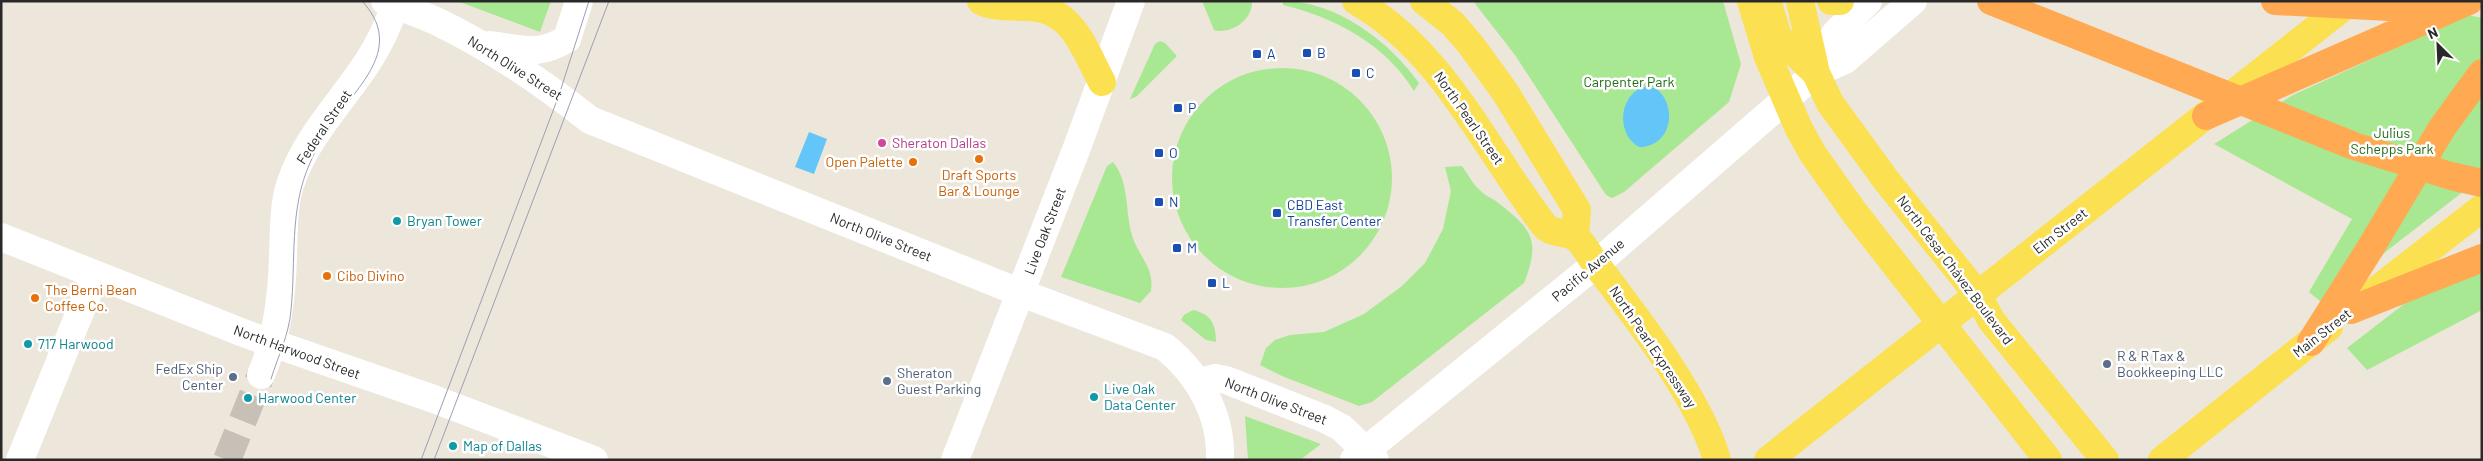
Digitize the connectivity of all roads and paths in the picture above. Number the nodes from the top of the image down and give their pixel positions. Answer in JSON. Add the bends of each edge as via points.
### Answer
{"nodes":[{"id":1,"x":579,"y":1,"type":"edge"},
{"id":2,"x":981,"y":1,"type":"edge"},
{"id":3,"x":1131,"y":1,"type":"edge"},
{"id":4,"x":1356,"y":1,"type":"edge"},
{"id":5,"x":1424,"y":1,"type":"edge"},
{"id":6,"x":1751,"y":1,"type":"edge"},
{"id":7,"x":1768,"y":1,"type":"edge"},
{"id":8,"x":1800,"y":1,"type":"edge"},
{"id":9,"x":1831,"y":1,"type":"edge"},
{"id":10,"x":1840,"y":1,"type":"edge"},
{"id":11,"x":1868,"y":1,"type":"edge"},
{"id":12,"x":1913,"y":1,"type":"edge"},
{"id":13,"x":1991,"y":1,"type":"edge"},
{"id":14,"x":2275,"y":1,"type":"edge"},
{"id":15,"x":2351,"y":1,"type":"edge"},
{"id":16,"x":2469,"y":1,"type":"edge"},
{"id":17,"x":390,"y":3,"type":"edge"},
{"id":18,"x":2482,"y":12,"type":"edge"},
{"id":19,"x":478,"y":44,"type":"junction"},
{"id":20,"x":1816,"y":72,"type":"junction"},
{"id":21,"x":2482,"y":73,"type":"edge"},
{"id":22,"x":1102,"y":82,"type":"junction"},
{"id":23,"x":1786,"y":100,"type":"junction"},
{"id":24,"x":2206,"y":116,"type":"junction"},
{"id":25,"x":2482,"y":183,"type":"edge"},
{"id":26,"x":2482,"y":208,"type":"edge"},
{"id":27,"x":1,"y":237,"type":"edge"},
{"id":28,"x":1575,"y":237,"type":"junction"},
{"id":29,"x":2482,"y":258,"type":"edge"},
{"id":30,"x":1596,"y":264,"type":"junction"},
{"id":31,"x":95,"y":275,"type":"junction"},
{"id":32,"x":1021,"y":292,"type":"junction"},
{"id":33,"x":1978,"y":295,"type":"junction"},
{"id":34,"x":2351,"y":310,"type":"junction"},
{"id":35,"x":1941,"y":323,"type":"junction"},
{"id":36,"x":2311,"y":342,"type":"junction"},
{"id":37,"x":272,"y":343,"type":"junction"},
{"id":38,"x":261,"y":375,"type":"tunnel mouth"},
{"id":39,"x":1199,"y":382,"type":"junction"},
{"id":40,"x":1365,"y":457,"type":"edge"},
{"id":41,"x":20,"y":460,"type":"edge"},
{"id":42,"x":594,"y":460,"type":"edge"},
{"id":43,"x":955,"y":460,"type":"edge"},
{"id":44,"x":1220,"y":460,"type":"edge"},
{"id":45,"x":1717,"y":460,"type":"edge"},
{"id":46,"x":1768,"y":460,"type":"edge"},
{"id":47,"x":2048,"y":460,"type":"edge"},
{"id":48,"x":2105,"y":460,"type":"edge"},
{"id":49,"x":2162,"y":460,"type":"edge"}],
"edges":[{"from":1,"to":19,"type":"street","via":[[567,39],[551,49],[533,52]]},
{"from":2,"to":22,"type":"main road","via":[[998,6],[1043,7],[1052,11],[1071,26]]},
{"from":3,"to":22,"type":"street","name":"Live Oak Street"},
{"from":4,"to":28,"type":"main road","name":"North Pearl Street","via":[[1399,31],[1448,84],[1545,228]]},
{"from":5,"to":28,"type":"main road","via":[[1453,24],[1504,92],[1578,210]]},
{"from":6,"to":23,"type":"main road","via":[[1768,57]]},
{"from":7,"to":20,"type":"main road","via":[[1778,37]]},
{"from":8,"to":20,"type":"main road"},
{"from":9,"to":10,"type":"main road"},
{"from":11,"to":20,"type":"street","name":"Pacific Avenue","via":[[1835,34]]},
{"from":12,"to":20,"type":"street","name":"Pacific Avenue","via":[[1845,60]]},
{"from":13,"to":25,"type":"highway","via":[[2354,146]]},
{"from":14,"to":18,"type":"highway"},
{"from":15,"to":24,"type":"main road","name":"Elm Street"},
{"from":16,"to":24,"type":"highway"},
{"from":17,"to":19,"type":"street","name":"North Olive Street","via":[[438,22]]},
{"from":17,"to":37,"type":"street","name":"Federal Street","via":[[379,44],[304,153],[289,186],[281,307]]},
{"from":19,"to":32,"type":"street","name":"North Olive Street","via":[[550,88],[590,120]]},
{"from":20,"to":23,"type":"street","name":"Pacific Avenue"},
{"from":20,"to":33,"type":"main road","name":"North César Chávez Boulevard","via":[[1830,103],[1886,180]]},
{"from":21,"to":36,"type":"highway","via":[[2442,128]]},
{"from":22,"to":32,"type":"street","name":"Live Oak Street"},
{"from":23,"to":30,"type":"street","name":"Pacific Avenue"},
{"from":23,"to":35,"type":"main road","via":[[1833,184]]},
{"from":24,"to":33,"type":"main road","name":"Elm Street"},
{"from":26,"to":34,"type":"main road","name":"Main Street"},
{"from":27,"to":31,"type":"street","name":"North Harwood Street"},
{"from":28,"to":30,"type":"main road"},
{"from":29,"to":34,"type":"highway"},
{"from":30,"to":40,"type":"street","name":"Pacific Avenue"},
{"from":30,"to":45,"type":"main road","name":"North Pearl Expressway","via":[[1689,398]]},
{"from":31,"to":37,"type":"street","name":"North Harwood Street"},
{"from":31,"to":41,"type":"street"},
{"from":32,"to":39,"type":"street","name":"North Olive Street","via":[[1165,347],[1185,363]]},
{"from":32,"to":43,"type":"street","name":"Live Oak Street"},
{"from":33,"to":35,"type":"main road","name":"Elm Street"},
{"from":33,"to":48,"type":"main road","name":"North César Chávez Boulevard","via":[[1991,320]]},
{"from":34,"to":36,"type":"main road","name":"Main Street"},
{"from":35,"to":46,"type":"main road","name":"Elm Street"},
{"from":35,"to":47,"type":"main road"},
{"from":36,"to":49,"type":"main road","name":"Main Street"},
{"from":37,"to":38,"type":"street","name":"Federal Street"},
{"from":37,"to":42,"type":"street","name":"North Harwood Street","via":[[431,398]]},
{"from":39,"to":40,"type":"street","name":"North Olive Street","via":[[1215,378],[1226,380],[1325,419],[1342,428]]},
{"from":39,"to":44,"type":"street","via":[[1217,428]]}]}
